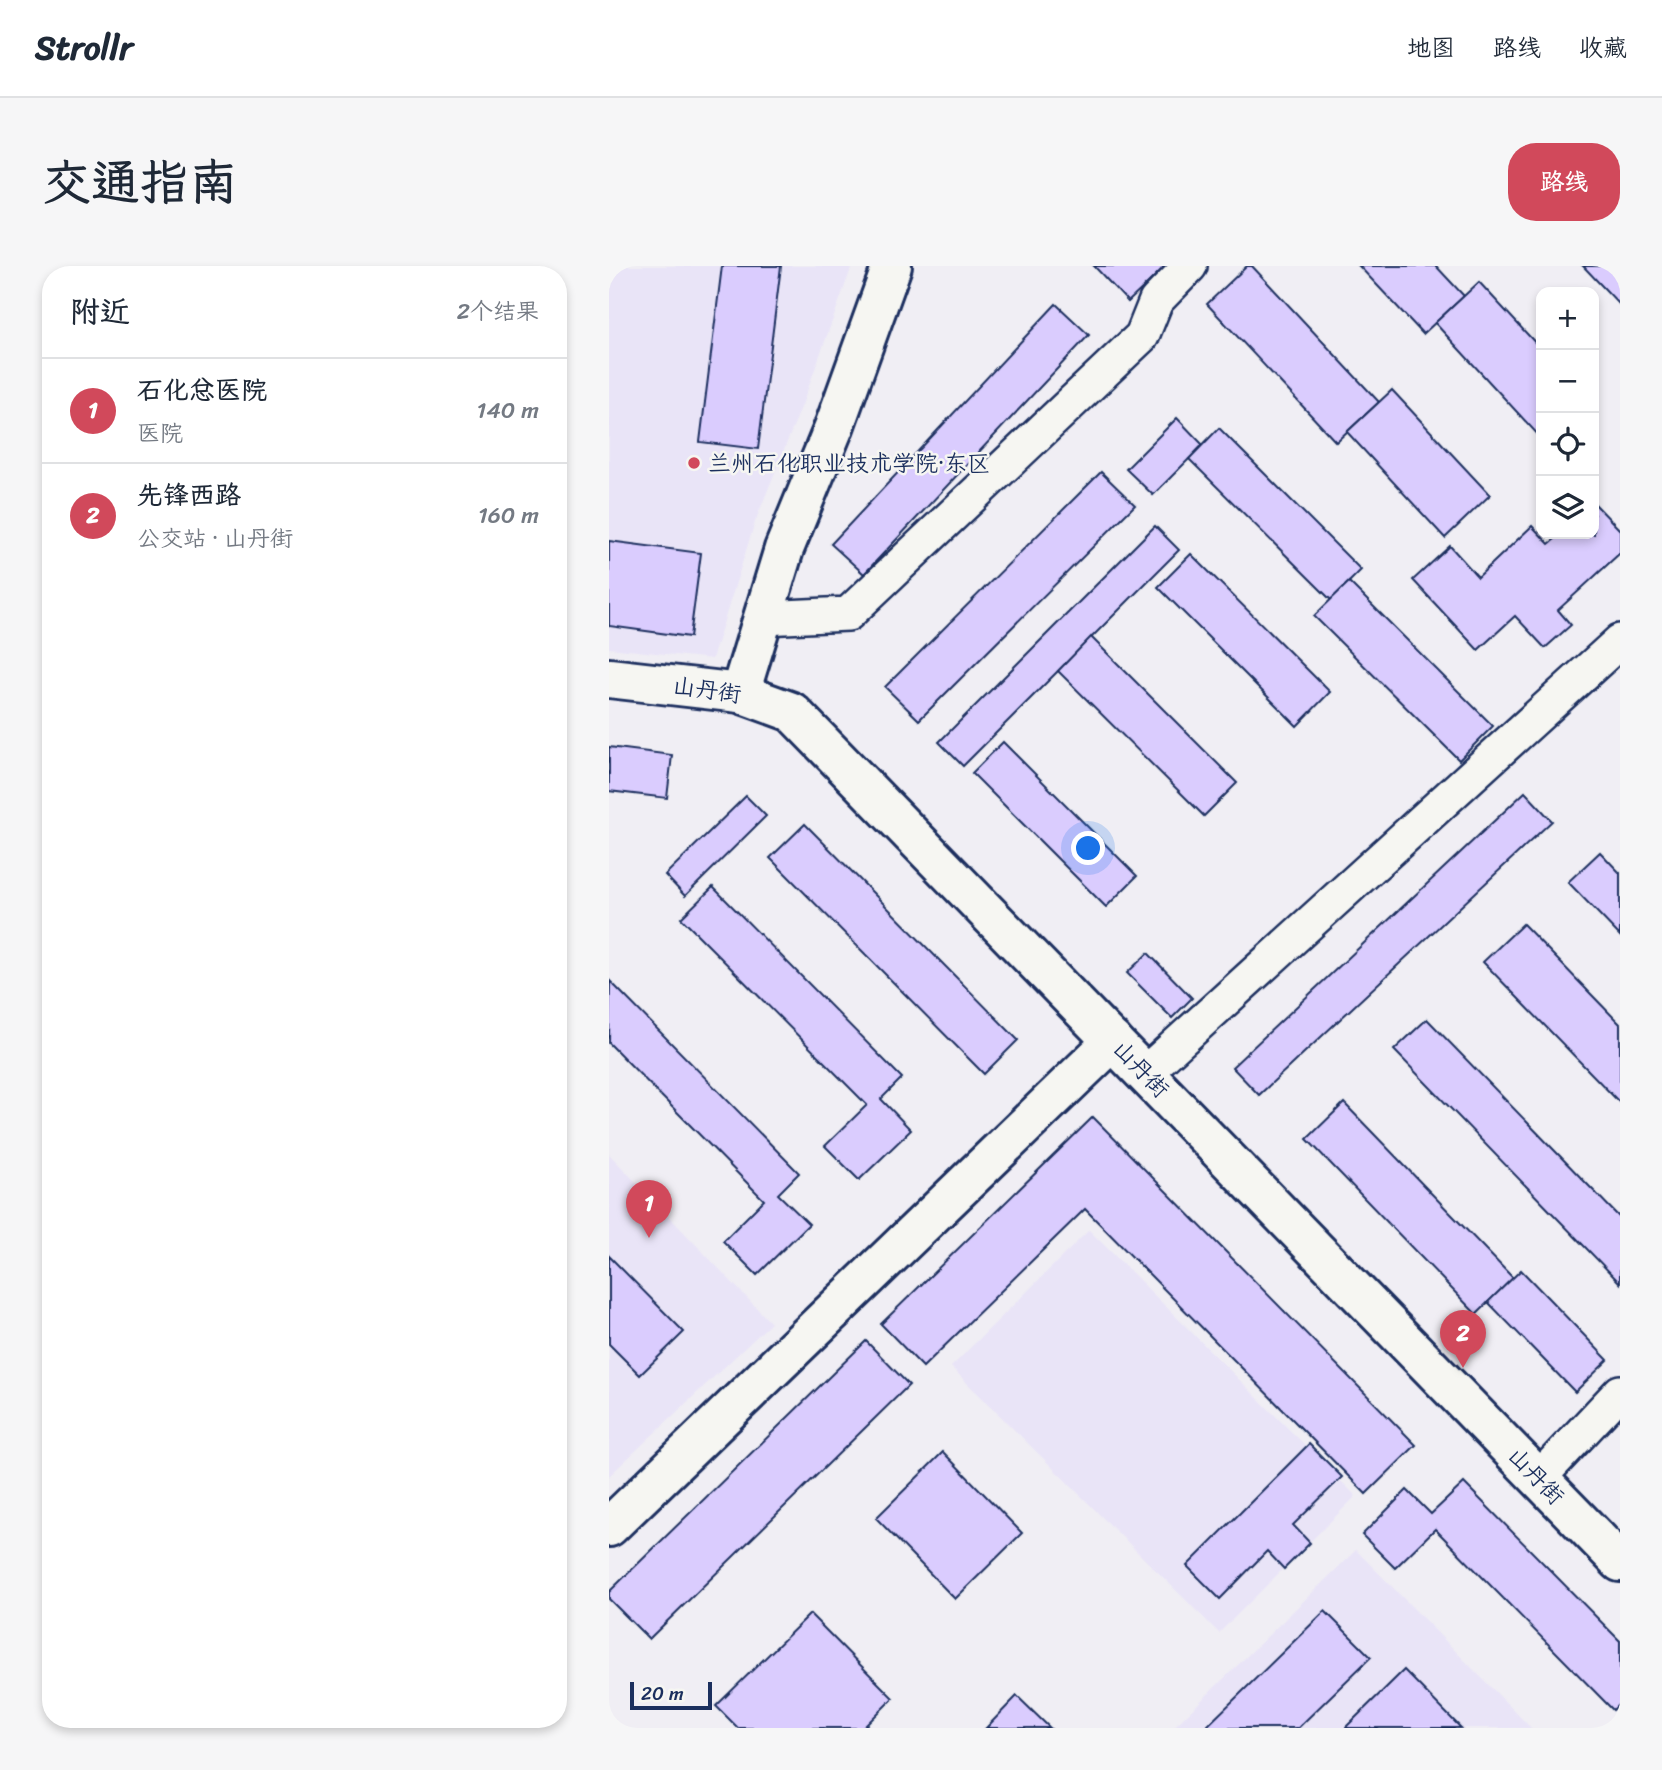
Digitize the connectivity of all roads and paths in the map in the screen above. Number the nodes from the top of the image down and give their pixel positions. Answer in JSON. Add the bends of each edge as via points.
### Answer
{"nodes":[{"id":1,"x":892,"y":266,"type":"edge"},
{"id":2,"x":1190,"y":266,"type":"edge"},
{"id":3,"x":763,"y":618,"type":"junction"},
{"id":4,"x":1620,"y":641,"type":"edge"},
{"id":5,"x":609,"y":678,"type":"edge"},
{"id":6,"x":740,"y":693,"type":"junction"},
{"id":7,"x":1113,"y":1041,"type":"junction"},
{"id":8,"x":1145,"y":1073,"type":"junction"},
{"id":9,"x":1620,"y":1392,"type":"edge"},
{"id":10,"x":1539,"y":1478,"type":"junction"},
{"id":11,"x":609,"y":1527,"type":"edge"},
{"id":12,"x":1620,"y":1562,"type":"edge"}],
"edges":[{"from":1,"to":3,"type":"street","via":[[784,549]]},
{"from":2,"to":3,"type":"street","via":[[1156,301],[1142,336],[848,614]]},
{"from":3,"to":6,"type":"street"},
{"from":4,"to":8,"type":"street"},
{"from":5,"to":6,"type":"street","name":"山丹街"},
{"from":6,"to":7,"type":"street","name":"山丹街","via":[[792,712]]},
{"from":7,"to":8,"type":"street","name":"山丹街"},
{"from":7,"to":11,"type":"street"},
{"from":8,"to":10,"type":"street","name":"山丹街"},
{"from":9,"to":10,"type":"street"},
{"from":10,"to":12,"type":"street","name":"山丹街"}]}
